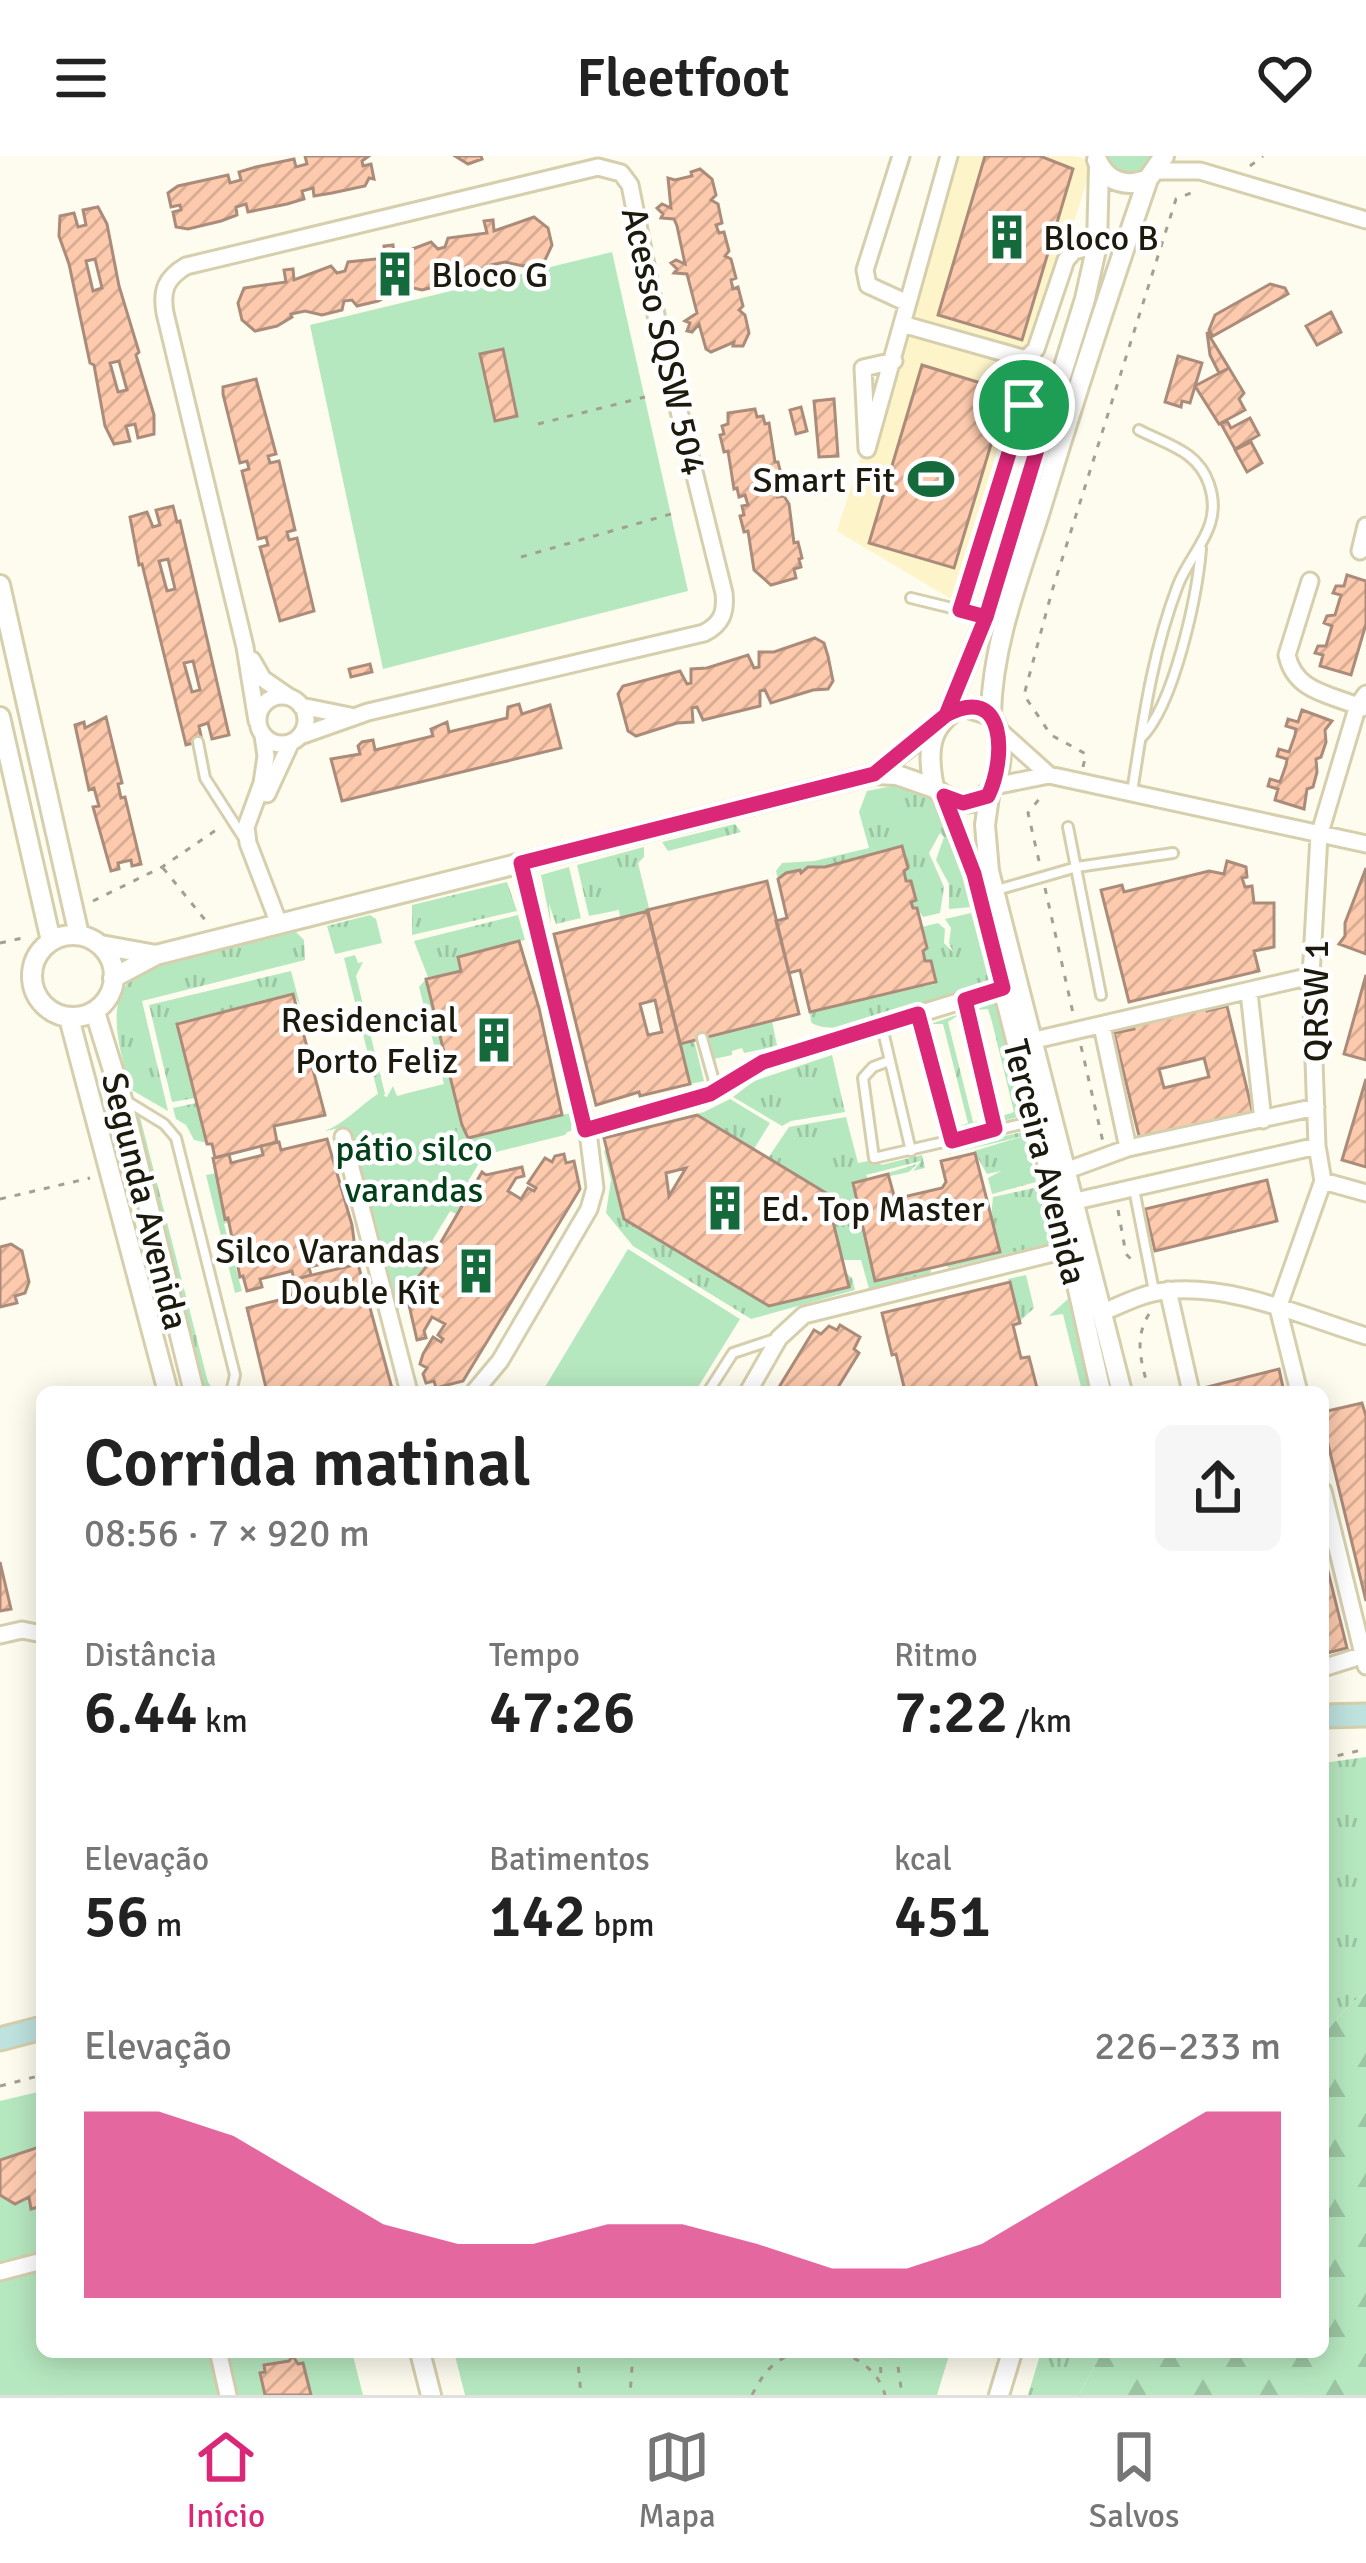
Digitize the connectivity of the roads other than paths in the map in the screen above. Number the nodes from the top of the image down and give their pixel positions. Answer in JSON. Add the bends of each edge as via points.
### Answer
{"nodes":[{"id":1,"x":901,"y":156,"type":"edge"},
{"id":2,"x":949,"y":156,"type":"edge"},
{"id":3,"x":1183,"y":156,"type":"edge"},
{"id":4,"x":1097,"y":161,"type":"edge"},
{"id":5,"x":1156,"y":169,"type":"edge"},
{"id":6,"x":1200,"y":171,"type":"junction"},
{"id":7,"x":1366,"y":220,"type":"edge"},
{"id":8,"x":1097,"y":245,"type":"junction"},
{"id":9,"x":905,"y":302,"type":"junction"},
{"id":10,"x":902,"y":324,"type":"junction"},
{"id":11,"x":894,"y":361,"type":"junction"},
{"id":12,"x":1052,"y":400,"type":"junction"},
{"id":13,"x":1139,"y":430,"type":"dead end"},
{"id":14,"x":1366,"y":526,"type":"edge"},
{"id":15,"x":1201,"y":548,"type":"junction"},
{"id":16,"x":1360,"y":551,"type":"dead end"},
{"id":17,"x":1310,"y":581,"type":"dead end"},
{"id":18,"x":0,"y":585,"type":"edge"},
{"id":19,"x":911,"y":598,"type":"dead end"},
{"id":20,"x":960,"y":610,"type":"junction"},
{"id":21,"x":986,"y":617,"type":"junction"},
{"id":22,"x":244,"y":646,"type":"junction"},
{"id":23,"x":296,"y":702,"type":"junction"},
{"id":24,"x":1363,"y":703,"type":"edge"},
{"id":25,"x":359,"y":716,"type":"junction"},
{"id":26,"x":0,"y":717,"type":"edge"},
{"id":27,"x":941,"y":721,"type":"junction"},
{"id":28,"x":995,"y":723,"type":"junction"},
{"id":29,"x":260,"y":729,"type":"junction"},
{"id":30,"x":296,"y":739,"type":"junction"},
{"id":31,"x":1140,"y":739,"type":"junction"},
{"id":32,"x":198,"y":742,"type":"dead end"},
{"id":33,"x":874,"y":774,"type":"junction"},
{"id":34,"x":1048,"y":783,"type":"junction"},
{"id":35,"x":991,"y":791,"type":"junction"},
{"id":36,"x":939,"y":792,"type":"junction"},
{"id":37,"x":1132,"y":794,"type":"junction"},
{"id":38,"x":1068,"y":827,"type":"dead end"},
{"id":39,"x":1319,"y":836,"type":"junction"},
{"id":40,"x":248,"y":843,"type":"junction"},
{"id":41,"x":1366,"y":844,"type":"edge"},
{"id":42,"x":1173,"y":853,"type":"dead end"},
{"id":43,"x":257,"y":861,"type":"junction"},
{"id":44,"x":521,"y":863,"type":"junction"},
{"id":45,"x":1076,"y":868,"type":"junction"},
{"id":46,"x":995,"y":891,"type":"junction"},
{"id":47,"x":279,"y":924,"type":"junction"},
{"id":48,"x":79,"y":935,"type":"junction"},
{"id":49,"x":51,"y":941,"type":"junction"},
{"id":50,"x":101,"y":945,"type":"junction"},
{"id":51,"x":156,"y":955,"type":"junction"},
{"id":52,"x":1311,"y":976,"type":"junction"},
{"id":53,"x":113,"y":978,"type":"junction"},
{"id":54,"x":1003,"y":988,"type":"junction"},
{"id":55,"x":1249,"y":992,"type":"junction"},
{"id":56,"x":1102,"y":995,"type":"dead end"},
{"id":57,"x":965,"y":1000,"type":"junction"},
{"id":58,"x":94,"y":1012,"type":"junction"},
{"id":59,"x":918,"y":1014,"type":"junction"},
{"id":60,"x":69,"y":1018,"type":"junction"},
{"id":61,"x":882,"y":1025,"type":"junction"},
{"id":62,"x":1102,"y":1026,"type":"junction"},
{"id":63,"x":702,"y":1038,"type":"dead end"},
{"id":64,"x":1035,"y":1040,"type":"junction"},
{"id":65,"x":889,"y":1061,"type":"junction"},
{"id":66,"x":716,"y":1090,"type":"junction"},
{"id":67,"x":122,"y":1099,"type":"junction"},
{"id":68,"x":1316,"y":1107,"type":"junction"},
{"id":69,"x":1263,"y":1120,"type":"junction"},
{"id":70,"x":1036,"y":1121,"type":"junction"},
{"id":71,"x":995,"y":1129,"type":"junction"},
{"id":72,"x":585,"y":1130,"type":"junction"},
{"id":73,"x":344,"y":1137,"type":"dead end"},
{"id":74,"x":952,"y":1141,"type":"junction"},
{"id":75,"x":1317,"y":1147,"type":"junction"},
{"id":76,"x":1128,"y":1148,"type":"junction"},
{"id":77,"x":911,"y":1150,"type":"junction"},
{"id":78,"x":1068,"y":1170,"type":"junction"},
{"id":79,"x":1323,"y":1181,"type":"junction"},
{"id":80,"x":1133,"y":1187,"type":"junction"},
{"id":81,"x":1366,"y":1193,"type":"edge"},
{"id":82,"x":1076,"y":1201,"type":"junction"},
{"id":83,"x":1070,"y":1249,"type":"junction"},
{"id":84,"x":1157,"y":1292,"type":"junction"},
{"id":85,"x":1278,"y":1308,"type":"junction"},
{"id":86,"x":1103,"y":1312,"type":"junction"},
{"id":87,"x":1366,"y":1336,"type":"edge"},
{"id":88,"x":779,"y":1337,"type":"junction"},
{"id":89,"x":166,"y":1386,"type":"edge"},
{"id":90,"x":193,"y":1386,"type":"edge"},
{"id":91,"x":232,"y":1386,"type":"edge"},
{"id":92,"x":407,"y":1386,"type":"edge"},
{"id":93,"x":479,"y":1386,"type":"edge"},
{"id":94,"x":712,"y":1386,"type":"edge"},
{"id":95,"x":751,"y":1386,"type":"edge"},
{"id":96,"x":1100,"y":1386,"type":"edge"},
{"id":97,"x":1121,"y":1386,"type":"edge"},
{"id":98,"x":1189,"y":1386,"type":"edge"},
{"id":99,"x":1298,"y":1386,"type":"edge"},
{"id":100,"x":1329,"y":1515,"type":"edge"},
{"id":101,"x":36,"y":1633,"type":"edge"},
{"id":102,"x":0,"y":1635,"type":"edge"},
{"id":103,"x":1365,"y":1660,"type":"edge"},
{"id":104,"x":1329,"y":1667,"type":"edge"},
{"id":105,"x":1361,"y":1715,"type":"edge"},
{"id":106,"x":1329,"y":1716,"type":"edge"},
{"id":107,"x":1329,"y":1727,"type":"edge"},
{"id":108,"x":36,"y":2029,"type":"edge"},
{"id":109,"x":0,"y":2038,"type":"edge"},
{"id":110,"x":36,"y":2263,"type":"edge"},
{"id":111,"x":0,"y":2272,"type":"edge"},
{"id":112,"x":220,"y":2358,"type":"edge"},
{"id":113,"x":422,"y":2358,"type":"edge"},
{"id":114,"x":1010,"y":2358,"type":"edge"},
{"id":115,"x":228,"y":2395,"type":"edge"},
{"id":116,"x":431,"y":2395,"type":"edge"},
{"id":117,"x":999,"y":2395,"type":"edge"}],
"edges":[{"from":1,"to":9,"type":"street","via":[[865,270],[868,285]]},
{"from":2,"to":9,"type":"street"},
{"from":3,"to":6,"type":"street"},
{"from":4,"to":5,"type":"street","via":[[1118,182],[1138,183]]},
{"from":4,"to":8,"type":"street"},
{"from":5,"to":6,"type":"street"},
{"from":5,"to":28,"type":"street","via":[[1022,566],[991,678]]},
{"from":6,"to":7,"type":"street"},
{"from":8,"to":10,"type":"street","via":[[1066,260],[1026,358]]},
{"from":8,"to":12,"type":"street"},
{"from":9,"to":10,"type":"street"},
{"from":10,"to":11,"type":"street"},
{"from":11,"to":11,"type":"street","via":[[870,447],[867,449],[862,368]]},
{"from":12,"to":20,"type":"lane","via":[[1022,408]]},
{"from":12,"to":21,"type":"street"},
{"from":13,"to":15,"type":"lane","via":[[1198,460],[1214,510]]},
{"from":14,"to":16,"type":"street"},
{"from":15,"to":31,"type":"lane","via":[[1161,638]]},
{"from":15,"to":31,"type":"lane","via":[[1163,708]]},
{"from":17,"to":24,"type":"street","via":[[1289,668],[1310,688]]},
{"from":18,"to":48,"type":"street"},
{"from":19,"to":20,"type":"lane"},
{"from":20,"to":21,"type":"lane"},
{"from":21,"to":27,"type":"street"},
{"from":22,"to":23,"type":"street","name":"Acesso SQSW 504","via":[[262,679]]},
{"from":22,"to":25,"type":"street","name":"Acesso SQSW 504","via":[[165,313],[162,294],[175,273],[598,167],[621,173],[724,593],[723,617],[704,633]]},
{"from":22,"to":29,"type":"street","name":"Acesso SQSW 504"},
{"from":23,"to":25,"type":"street","name":"Acesso SQSW 504"},
{"from":23,"to":29,"type":"street","via":[[267,700]]},
{"from":23,"to":30,"type":"street","via":[[306,724]]},
{"from":24,"to":39,"type":"street","name":"QRSW 1"},
{"from":25,"to":30,"type":"street","name":"Acesso SQSW 504"},
{"from":26,"to":49,"type":"street"},
{"from":27,"to":28,"type":"street","via":[[962,706]]},
{"from":27,"to":33,"type":"street"},
{"from":27,"to":36,"type":"street","via":[[930,745]]},
{"from":28,"to":34,"type":"street"},
{"from":28,"to":35,"type":"street","via":[[1002,753]]},
{"from":29,"to":30,"type":"street","via":[[276,744]]},
{"from":29,"to":40,"type":"street","name":"Acesso SQSW 504","via":[[266,756]]},
{"from":30,"to":43,"type":"street","via":[[257,819]]},
{"from":31,"to":37,"type":"lane"},
{"from":32,"to":40,"type":"lane","via":[[206,778]]},
{"from":33,"to":36,"type":"street"},
{"from":33,"to":44,"type":"street"},
{"from":34,"to":35,"type":"street"},
{"from":34,"to":37,"type":"street"},
{"from":35,"to":36,"type":"street","via":[[963,803]]},
{"from":35,"to":46,"type":"street","name":"Terceira Avenida","via":[[986,853]]},
{"from":36,"to":54,"type":"street","name":"Terceira Avenida","via":[[974,874]]},
{"from":37,"to":39,"type":"street"},
{"from":38,"to":45,"type":"lane"},
{"from":39,"to":41,"type":"street"},
{"from":39,"to":52,"type":"street","name":"QRSW 1"},
{"from":40,"to":43,"type":"street"},
{"from":42,"to":45,"type":"lane"},
{"from":43,"to":47,"type":"street"},
{"from":44,"to":47,"type":"street"},
{"from":44,"to":72,"type":"street"},
{"from":45,"to":46,"type":"lane"},
{"from":45,"to":56,"type":"lane"},
{"from":46,"to":64,"type":"street","name":"Terceira Avenida"},
{"from":47,"to":51,"type":"street"},
{"from":48,"to":49,"type":"street"},
{"from":48,"to":50,"type":"street"},
{"from":49,"to":60,"type":"street","via":[[37,955],[32,985],[50,1011]]},
{"from":50,"to":51,"type":"street"},
{"from":50,"to":53,"type":"street"},
{"from":51,"to":53,"type":"street"},
{"from":52,"to":55,"type":"street"},
{"from":52,"to":68,"type":"street","name":"QRSW 1"},
{"from":53,"to":58,"type":"street"},
{"from":54,"to":57,"type":"street"},
{"from":54,"to":70,"type":"street","name":"Terceira Avenida"},
{"from":55,"to":62,"type":"street"},
{"from":55,"to":69,"type":"street"},
{"from":57,"to":59,"type":"street"},
{"from":57,"to":71,"type":"lane"},
{"from":58,"to":60,"type":"street"},
{"from":58,"to":67,"type":"street","name":"Segunda Avenida"},
{"from":59,"to":61,"type":"street"},
{"from":59,"to":74,"type":"lane"},
{"from":60,"to":89,"type":"street","name":"Segunda Avenida"},
{"from":61,"to":65,"type":"lane"},
{"from":61,"to":66,"type":"street","via":[[763,1062]]},
{"from":62,"to":64,"type":"street"},
{"from":62,"to":76,"type":"street"},
{"from":63,"to":66,"type":"lane"},
{"from":64,"to":78,"type":"street","name":"Terceira Avenida"},
{"from":65,"to":77,"type":"lane"},
{"from":65,"to":77,"type":"lane","via":[[863,1078],[871,1154]]},
{"from":66,"to":72,"type":"street"},
{"from":67,"to":90,"type":"street","name":"Segunda Avenida"},
{"from":67,"to":91,"type":"lane","via":[[176,1138]]},
{"from":68,"to":69,"type":"street"},
{"from":68,"to":75,"type":"street","name":"QRSW 1"},
{"from":69,"to":76,"type":"street"},
{"from":70,"to":71,"type":"lane"},
{"from":70,"to":83,"type":"street","name":"Terceira Avenida"},
{"from":71,"to":74,"type":"lane"},
{"from":72,"to":93,"type":"street","via":[[592,1203]]},
{"from":73,"to":92,"type":"street"},
{"from":74,"to":77,"type":"lane"},
{"from":75,"to":79,"type":"street","name":"QRSW 1"},
{"from":75,"to":80,"type":"street"},
{"from":76,"to":78,"type":"street"},
{"from":78,"to":82,"type":"street","name":"Terceira Avenida"},
{"from":79,"to":81,"type":"street"},
{"from":79,"to":85,"type":"street","name":"QRSW 1"},
{"from":80,"to":82,"type":"street"},
{"from":80,"to":84,"type":"lane"},
{"from":82,"to":86,"type":"street","name":"Terceira Avenida"},
{"from":83,"to":88,"type":"street","via":[[804,1315]]},
{"from":83,"to":96,"type":"street","name":"Terceira Avenida"},
{"from":84,"to":85,"type":"street"},
{"from":84,"to":86,"type":"street"},
{"from":84,"to":98,"type":"street"},
{"from":85,"to":87,"type":"street"},
{"from":85,"to":99,"type":"street"},
{"from":86,"to":97,"type":"street","name":"Terceira Avenida"},
{"from":88,"to":94,"type":"lane","via":[[734,1353]]},
{"from":88,"to":95,"type":"street"},
{"from":100,"to":103,"type":"street"},
{"from":101,"to":102,"type":"street"},
{"from":103,"to":104,"type":"street"},
{"from":105,"to":106,"type":"main road"},
{"from":105,"to":107,"type":"main road"},
{"from":108,"to":109,"type":"main road"},
{"from":110,"to":111,"type":"street"},
{"from":112,"to":115,"type":"street"},
{"from":113,"to":116,"type":"street"},
{"from":114,"to":117,"type":"street"}]}
